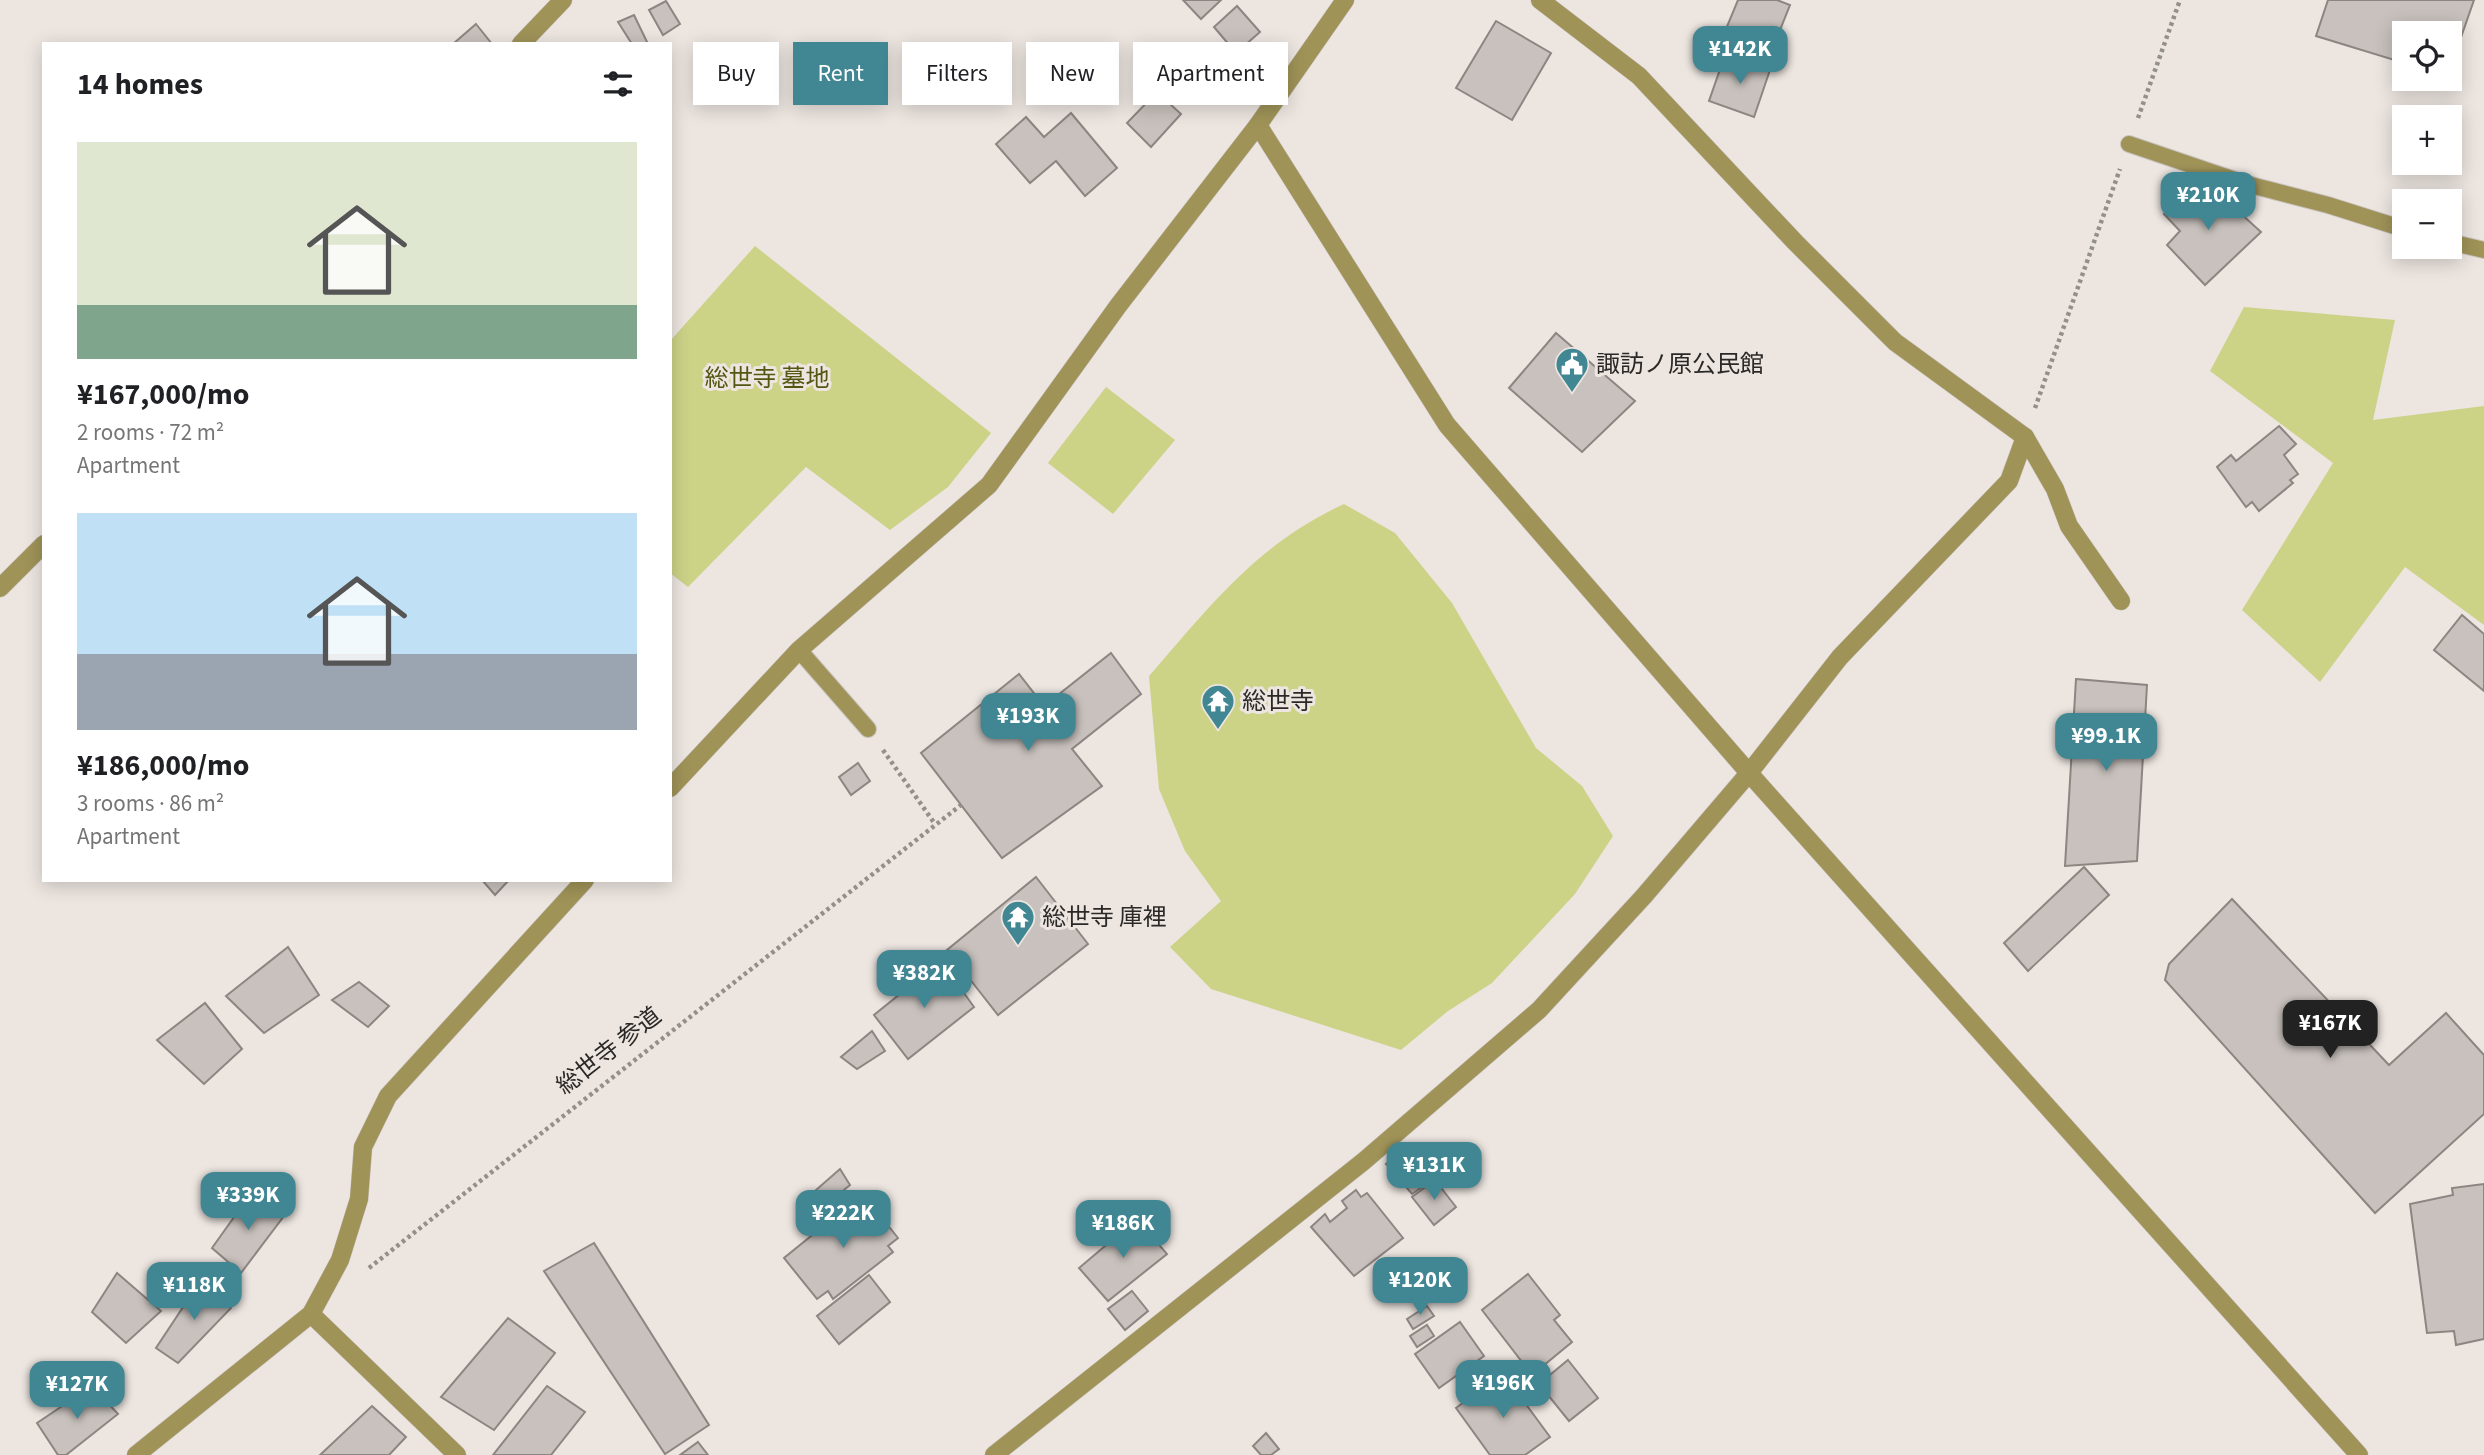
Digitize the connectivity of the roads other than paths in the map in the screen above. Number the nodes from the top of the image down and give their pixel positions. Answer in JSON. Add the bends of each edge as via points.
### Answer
{"nodes":[{"id":1,"x":562,"y":0,"type":"edge"},
{"id":2,"x":1345,"y":0,"type":"edge"},
{"id":3,"x":1540,"y":0,"type":"edge"},
{"id":4,"x":524,"y":42,"type":"edge"},
{"id":5,"x":1258,"y":125,"type":"junction"},
{"id":6,"x":2129,"y":144,"type":"road end"},
{"id":7,"x":2392,"y":225,"type":"edge"},
{"id":8,"x":2462,"y":245,"type":"edge"},
{"id":9,"x":2484,"y":250,"type":"edge"},
{"id":10,"x":2025,"y":437,"type":"junction"},
{"id":11,"x":42,"y":546,"type":"edge"},
{"id":12,"x":0,"y":588,"type":"edge"},
{"id":13,"x":2121,"y":601,"type":"dead end"},
{"id":14,"x":799,"y":650,"type":"junction"},
{"id":15,"x":868,"y":729,"type":"road end"},
{"id":16,"x":1749,"y":773,"type":"junction"},
{"id":17,"x":672,"y":786,"type":"edge"},
{"id":18,"x":583,"y":882,"type":"edge"},
{"id":19,"x":311,"y":1314,"type":"junction"},
{"id":20,"x":136,"y":1455,"type":"edge"},
{"id":21,"x":457,"y":1455,"type":"edge"},
{"id":22,"x":994,"y":1455,"type":"edge"},
{"id":23,"x":2359,"y":1455,"type":"edge"}],
"edges":[{"from":1,"to":4,"type":"street"},
{"from":2,"to":5,"type":"street"},
{"from":3,"to":10,"type":"street","via":[[1639,76],[1895,342]]},
{"from":5,"to":14,"type":"street","via":[[1118,306],[989,485]]},
{"from":5,"to":16,"type":"street","via":[[1447,425]]},
{"from":6,"to":7,"type":"lane"},
{"from":8,"to":9,"type":"lane"},
{"from":10,"to":13,"type":"street","via":[[2055,489],[2069,526]]},
{"from":10,"to":16,"type":"street","via":[[2009,481],[1840,657]]},
{"from":11,"to":12,"type":"street"},
{"from":14,"to":15,"type":"lane"},
{"from":14,"to":17,"type":"street"},
{"from":16,"to":22,"type":"street","via":[[1539,1010],[1364,1161]]},
{"from":16,"to":23,"type":"street"},
{"from":18,"to":19,"type":"street","via":[[388,1096],[363,1147],[359,1199],[340,1261]]},
{"from":19,"to":20,"type":"street"},
{"from":19,"to":21,"type":"street"}]}
